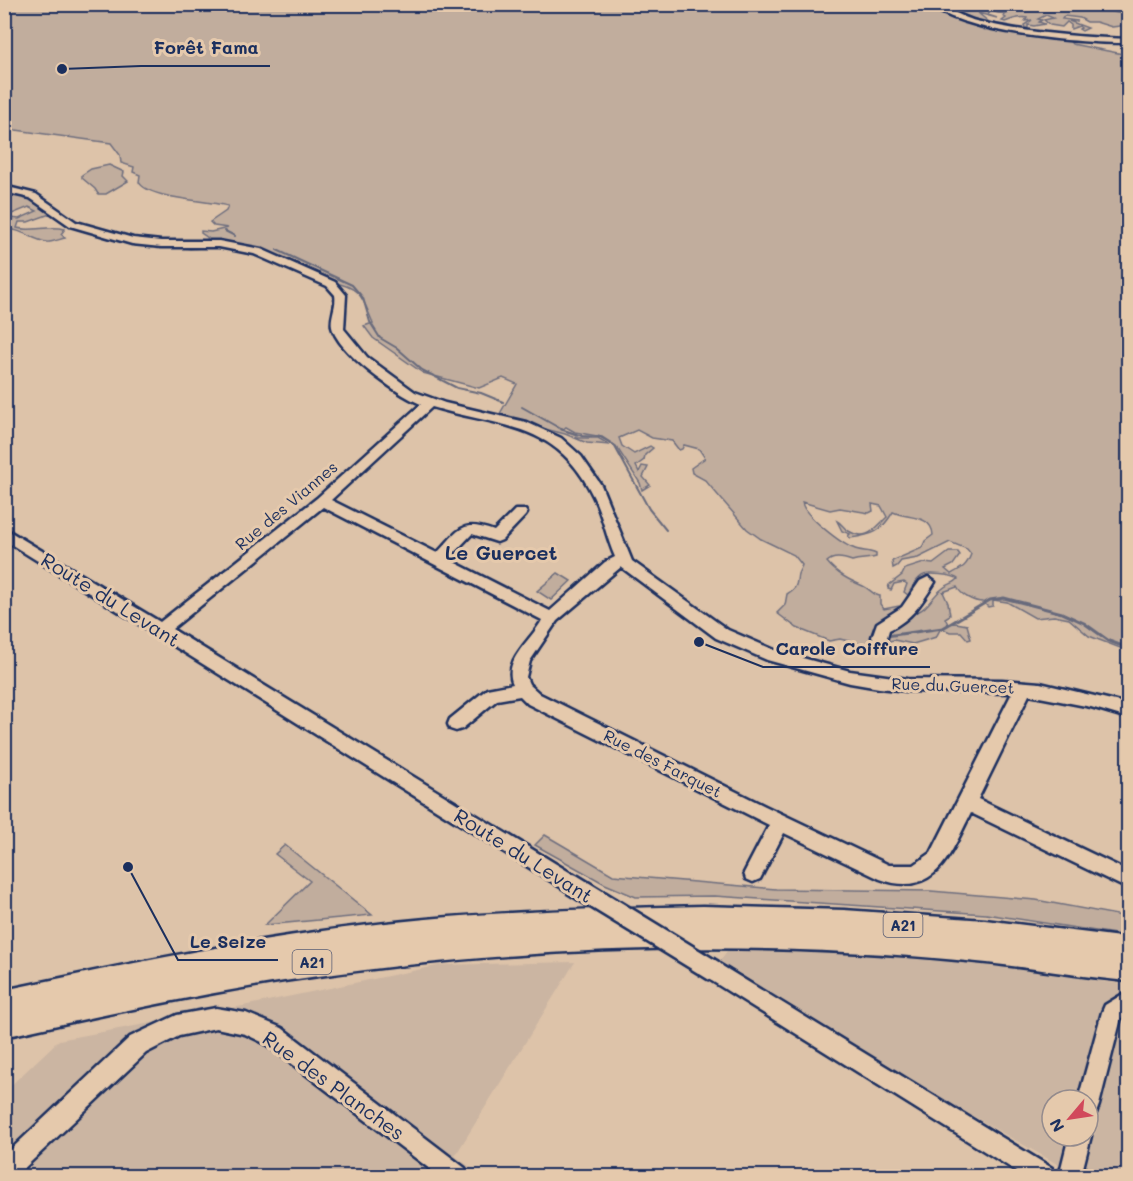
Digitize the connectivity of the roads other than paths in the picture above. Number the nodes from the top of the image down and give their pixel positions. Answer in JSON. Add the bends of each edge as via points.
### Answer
{"nodes":[{"id":1,"x":931,"y":4,"type":"edge"},
{"id":2,"x":1128,"y":41,"type":"edge"},
{"id":3,"x":5,"y":188,"type":"edge"},
{"id":4,"x":430,"y":402,"type":"junction"},
{"id":5,"x":322,"y":501,"type":"junction"},
{"id":6,"x":520,"y":513,"type":"dead end"},
{"id":7,"x":4,"y":533,"type":"edge"},
{"id":8,"x":623,"y":559,"type":"junction"},
{"id":9,"x":439,"y":560,"type":"junction"},
{"id":10,"x":928,"y":582,"type":"dead end"},
{"id":11,"x":551,"y":618,"type":"junction"},
{"id":12,"x":160,"y":630,"type":"junction"},
{"id":13,"x":880,"y":636,"type":"dead end"},
{"id":14,"x":1021,"y":687,"type":"junction"},
{"id":15,"x":524,"y":689,"type":"junction"},
{"id":16,"x":1128,"y":711,"type":"edge"},
{"id":17,"x":456,"y":724,"type":"dead end"},
{"id":18,"x":968,"y":803,"type":"junction"},
{"id":19,"x":780,"y":823,"type":"junction"},
{"id":20,"x":753,"y":873,"type":"dead end"},
{"id":21,"x":1128,"y":880,"type":"edge"},
{"id":22,"x":1128,"y":951,"type":"edge"},
{"id":23,"x":1128,"y":967,"type":"edge"},
{"id":24,"x":1128,"y":1001,"type":"edge"},
{"id":25,"x":4,"y":1005,"type":"edge"},
{"id":26,"x":4,"y":1022,"type":"edge"},
{"id":27,"x":1092,"y":1088,"type":"edge"},
{"id":28,"x":1077,"y":1148,"type":"edge"},
{"id":29,"x":4,"y":1172,"type":"edge"},
{"id":30,"x":456,"y":1176,"type":"edge"},
{"id":31,"x":1044,"y":1176,"type":"edge"},
{"id":32,"x":1070,"y":1176,"type":"edge"}],
"edges":[{"from":1,"to":2,"type":"street","via":[[975,23],[1075,39]]},
{"from":3,"to":4,"type":"street","name":"Rue du Guercet","via":[[33,196],[71,224],[120,238],[161,244],[236,246],[266,253],[316,276],[342,295],[338,325],[346,340],[389,380]]},
{"from":4,"to":5,"type":"street","name":"Rue des Viannes"},
{"from":4,"to":8,"type":"street","name":"Rue du Guercet","via":[[526,428],[567,448],[603,504]]},
{"from":5,"to":9,"type":"street"},
{"from":5,"to":12,"type":"street","name":"Rue des Viannes"},
{"from":6,"to":9,"type":"street","via":[[497,537],[468,530]]},
{"from":7,"to":12,"type":"street","name":"Route du Levant"},
{"from":8,"to":11,"type":"street"},
{"from":8,"to":14,"type":"street","name":"Rue du Guercet","via":[[633,571],[711,627],[760,652],[895,684]]},
{"from":9,"to":11,"type":"street"},
{"from":10,"to":13,"type":"street","via":[[913,606],[882,627]]},
{"from":11,"to":15,"type":"street","via":[[545,632],[520,661],[519,680]]},
{"from":12,"to":31,"type":"street","name":"Route du Levant","bridge":true},
{"from":14,"to":16,"type":"street","name":"Rue du Guercet","via":[[1063,693]]},
{"from":14,"to":18,"type":"street","name":"Rue des Farquet","via":[[1020,698]]},
{"from":15,"to":17,"type":"street","via":[[493,694]]},
{"from":15,"to":19,"type":"street","name":"Rue des Farquet","via":[[534,699]]},
{"from":18,"to":19,"type":"street","name":"Rue des Farquet","via":[[938,859],[925,871],[907,875],[877,870]]},
{"from":18,"to":21,"type":"street"},
{"from":19,"to":20,"type":"street"},
{"from":22,"to":25,"type":"highway","number":"A21","via":[[997,934],[856,922],[741,918],[585,920],[421,932],[287,949],[142,974]]},
{"from":23,"to":26,"type":"highway","number":"A21","via":[[986,949],[862,939],[731,934],[592,936],[457,945],[289,965],[150,989]]},
{"from":24,"to":27,"type":"street","via":[[1112,1012]]},
{"from":28,"to":32,"type":"street"},
{"from":29,"to":30,"type":"street","name":"Rue des Planches","via":[[138,1044],[177,1026],[216,1018],[246,1024],[274,1036]]}]}
